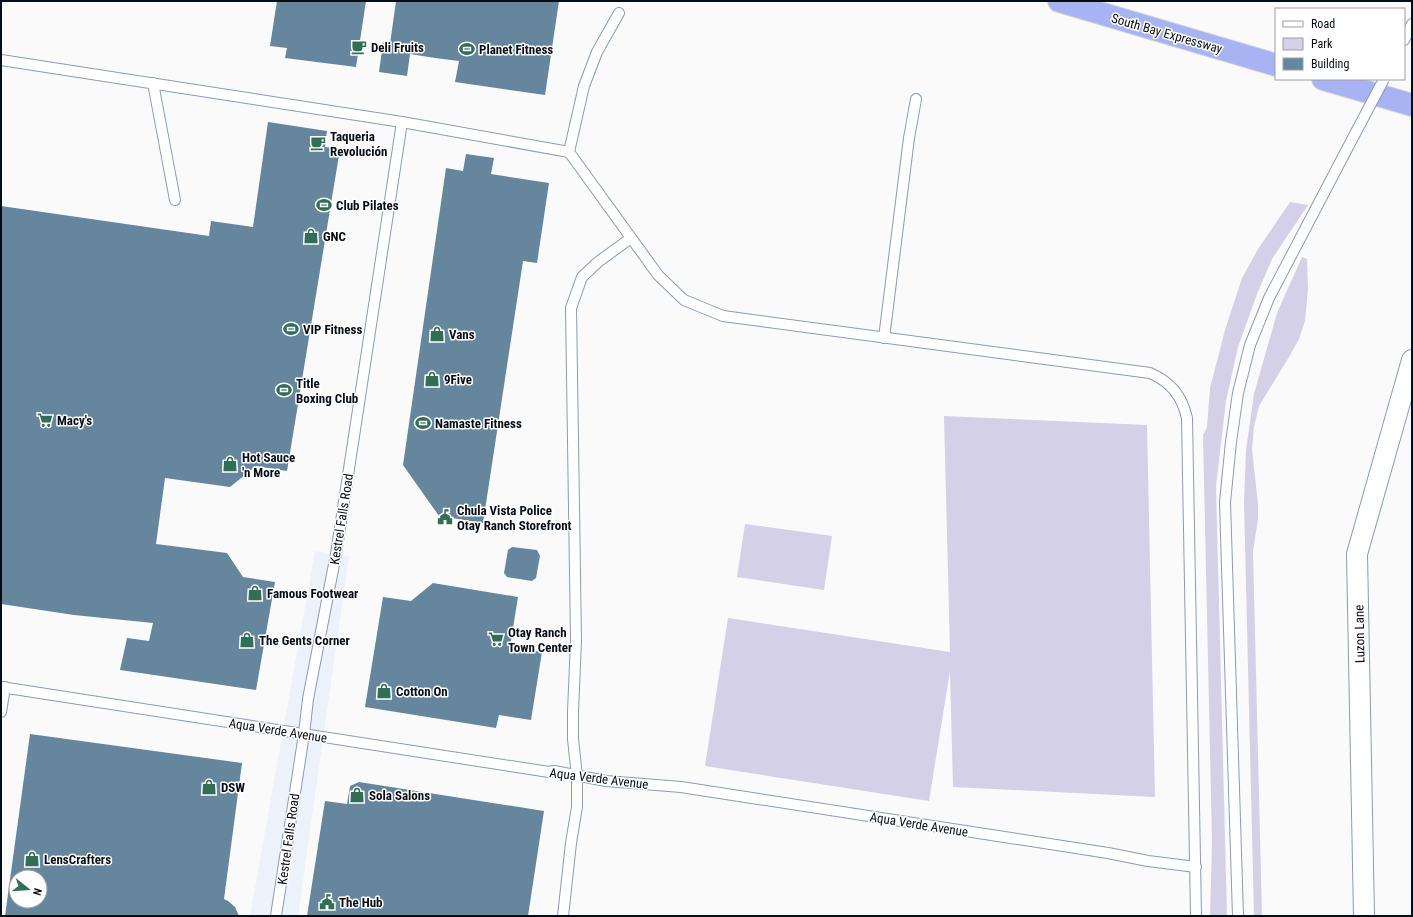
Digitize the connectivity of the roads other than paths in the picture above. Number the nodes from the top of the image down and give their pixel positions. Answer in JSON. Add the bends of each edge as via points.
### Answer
{"nodes":[{"id":1,"x":1059,"y":1,"type":"edge"},
{"id":2,"x":619,"y":13,"type":"dead end"},
{"id":3,"x":1412,"y":24,"type":"edge"},
{"id":4,"x":1405,"y":38,"type":"edge"},
{"id":5,"x":1,"y":60,"type":"edge"},
{"id":6,"x":1275,"y":65,"type":"edge"},
{"id":7,"x":1326,"y":80,"type":"edge"},
{"id":8,"x":1383,"y":80,"type":"edge"},
{"id":9,"x":153,"y":84,"type":"junction"},
{"id":10,"x":916,"y":99,"type":"dead end"},
{"id":11,"x":1412,"y":105,"type":"edge"},
{"id":12,"x":402,"y":122,"type":"junction"},
{"id":13,"x":570,"y":152,"type":"junction"},
{"id":14,"x":175,"y":200,"type":"dead end"},
{"id":15,"x":631,"y":238,"type":"junction"},
{"id":16,"x":884,"y":338,"type":"junction"},
{"id":17,"x":1412,"y":360,"type":"edge"},
{"id":18,"x":3,"y":687,"type":"edge"},
{"id":19,"x":1,"y":712,"type":"edge"},
{"id":20,"x":304,"y":734,"type":"junction"},
{"id":21,"x":577,"y":776,"type":"junction"},
{"id":22,"x":1196,"y":867,"type":"junction"},
{"id":23,"x":276,"y":916,"type":"edge"},
{"id":24,"x":563,"y":916,"type":"edge"},
{"id":25,"x":1196,"y":916,"type":"edge"},
{"id":26,"x":1238,"y":916,"type":"edge"},
{"id":27,"x":1364,"y":916,"type":"edge"}],
"edges":[{"from":1,"to":6,"type":"highway","name":"South Bay Expressway"},
{"from":2,"to":13,"type":"lane","via":[[597,52],[584,86]]},
{"from":3,"to":4,"type":"lane"},
{"from":5,"to":9,"type":"lane"},
{"from":7,"to":11,"type":"highway"},
{"from":8,"to":26,"type":"lane","bridge":true,"via":[[1269,298],[1250,345],[1238,393],[1225,502]]},
{"from":9,"to":12,"type":"lane"},
{"from":9,"to":14,"type":"lane"},
{"from":10,"to":16,"type":"lane"},
{"from":12,"to":13,"type":"lane"},
{"from":12,"to":20,"type":"lane","name":"Kestrel Falls Road","via":[[336,554],[308,699]]},
{"from":13,"to":15,"type":"lane"},
{"from":15,"to":16,"type":"lane","via":[[658,275],[684,300],[724,316]]},
{"from":15,"to":21,"type":"lane","via":[[582,277],[571,308],[576,640],[573,739]]},
{"from":16,"to":22,"type":"lane","via":[[1150,373],[1169,383],[1181,399],[1187,418]]},
{"from":17,"to":27,"type":"street","name":"Luzon Lane","via":[[1357,554]]},
{"from":18,"to":19,"type":"lane"},
{"from":18,"to":20,"type":"lane","name":"Aqua Verde Avenue"},
{"from":20,"to":21,"type":"lane","name":"Aqua Verde Avenue"},
{"from":20,"to":23,"type":"lane","name":"Kestrel Falls Road"},
{"from":21,"to":22,"type":"lane","name":"Aqua Verde Avenue","via":[[682,787],[1108,853],[1148,862]]},
{"from":21,"to":24,"type":"lane","via":[[577,807],[570,843]]},
{"from":22,"to":25,"type":"lane"}]}
